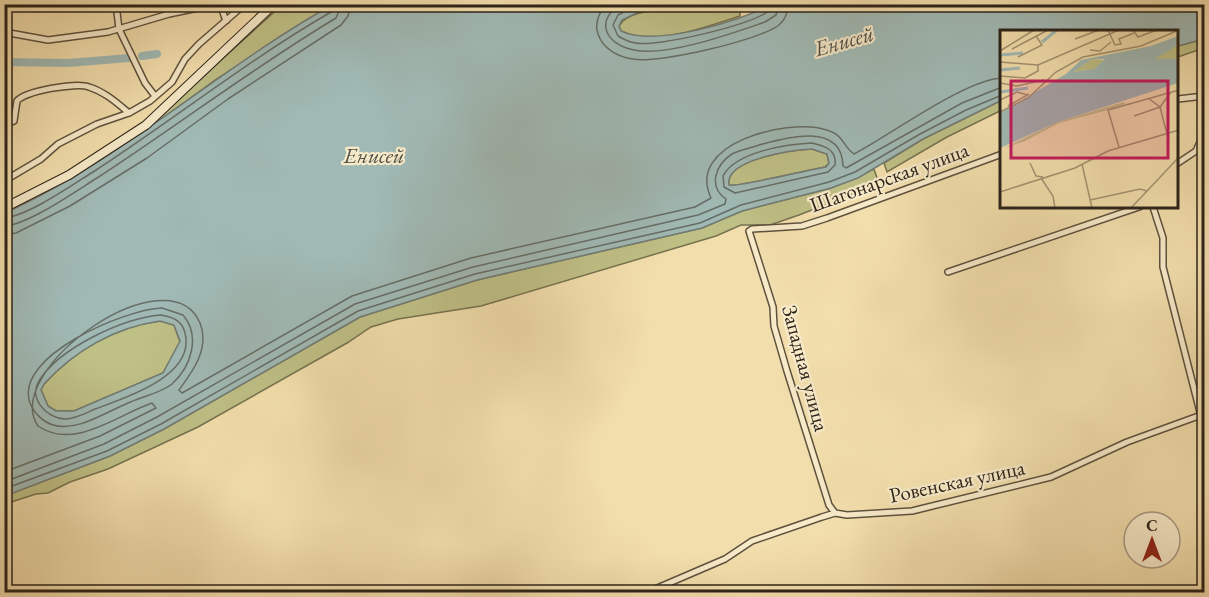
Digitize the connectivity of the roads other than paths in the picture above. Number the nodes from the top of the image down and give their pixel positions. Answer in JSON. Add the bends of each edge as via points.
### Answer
{"nodes":[{"id":1,"x":116,"y":4,"type":"edge"},
{"id":2,"x":218,"y":4,"type":"edge"},
{"id":3,"x":244,"y":4,"type":"edge"},
{"id":4,"x":274,"y":4,"type":"edge"},
{"id":5,"x":226,"y":21,"type":"junction"},
{"id":6,"x":119,"y":29,"type":"junction"},
{"id":7,"x":4,"y":33,"type":"edge"},
{"id":8,"x":163,"y":90,"type":"junction"},
{"id":9,"x":155,"y":96,"type":"junction"},
{"id":10,"x":1204,"y":96,"type":"edge"},
{"id":11,"x":1179,"y":99,"type":"edge"},
{"id":12,"x":173,"y":100,"type":"junction"},
{"id":13,"x":129,"y":113,"type":"junction"},
{"id":14,"x":4,"y":125,"type":"edge"},
{"id":15,"x":1204,"y":133,"type":"edge"},
{"id":16,"x":1000,"y":155,"type":"edge"},
{"id":17,"x":1179,"y":162,"type":"edge"},
{"id":18,"x":4,"y":181,"type":"edge"},
{"id":19,"x":4,"y":208,"type":"edge"},
{"id":20,"x":1136,"y":208,"type":"edge"},
{"id":21,"x":1153,"y":208,"type":"edge"},
{"id":22,"x":750,"y":230,"type":"joint"},
{"id":23,"x":948,"y":272,"type":"dead end"},
{"id":24,"x":1203,"y":415,"type":"edge"},
{"id":25,"x":836,"y":513,"type":"junction"},
{"id":26,"x":648,"y":592,"type":"edge"}],
"edges":[{"from":1,"to":6,"type":"street"},
{"from":2,"to":5,"type":"street"},
{"from":2,"to":6,"type":"street"},
{"from":3,"to":5,"type":"street"},
{"from":4,"to":12,"type":"street"},
{"from":5,"to":8,"type":"street","via":[[185,59]]},
{"from":6,"to":7,"type":"street","via":[[48,40]]},
{"from":6,"to":9,"type":"street"},
{"from":8,"to":9,"type":"street"},
{"from":8,"to":12,"type":"street"},
{"from":9,"to":13,"type":"street"},
{"from":10,"to":11,"type":"street"},
{"from":12,"to":19,"type":"street","via":[[129,137],[69,175]]},
{"from":13,"to":14,"type":"street","via":[[106,95],[88,86],[78,86],[26,93],[17,101],[14,121]]},
{"from":13,"to":18,"type":"street","via":[[58,144]]},
{"from":15,"to":17,"type":"street","via":[[1196,151]]},
{"from":16,"to":22,"type":"street","name":"Шагонарская улица","via":[[802,226]]},
{"from":20,"to":23,"type":"street"},
{"from":21,"to":24,"type":"street","via":[[1163,238],[1165,278]]},
{"from":22,"to":25,"type":"street","name":"Западная улица","via":[[787,371],[829,505]]},
{"from":24,"to":25,"type":"street","name":"Ровенская улица","via":[[1127,442],[1051,477],[912,511]]},
{"from":25,"to":26,"type":"street","name":"Ровенская улица","via":[[752,541],[724,560]]}]}
